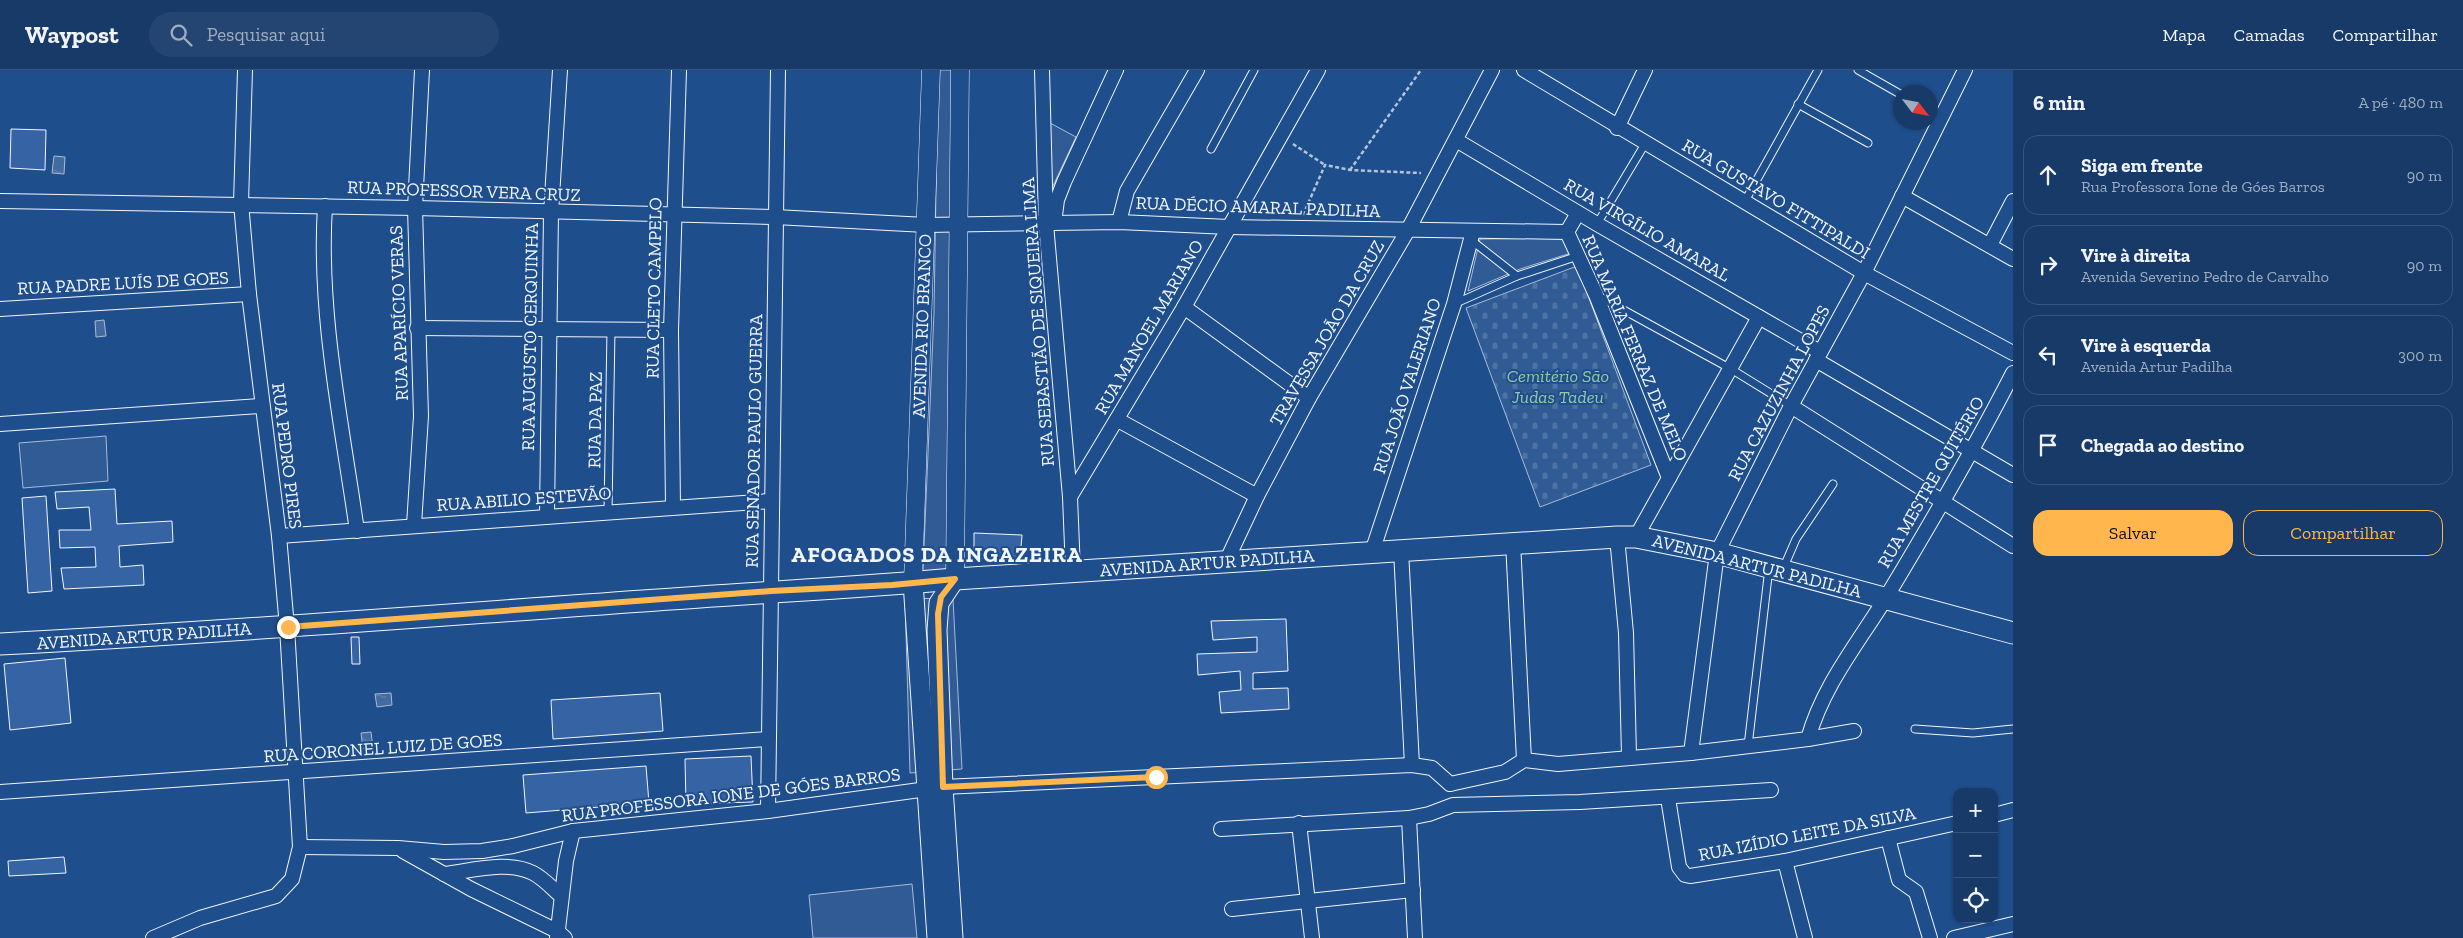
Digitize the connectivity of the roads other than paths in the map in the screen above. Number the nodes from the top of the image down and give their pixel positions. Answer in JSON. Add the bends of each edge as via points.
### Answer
{"nodes":[{"id":1,"x":244,"y":70,"type":"edge"},
{"id":2,"x":422,"y":70,"type":"edge"},
{"id":3,"x":560,"y":70,"type":"edge"},
{"id":4,"x":679,"y":70,"type":"edge"},
{"id":5,"x":778,"y":70,"type":"edge"},
{"id":6,"x":931,"y":70,"type":"edge"},
{"id":7,"x":960,"y":70,"type":"edge"},
{"id":8,"x":1042,"y":70,"type":"edge"},
{"id":9,"x":1116,"y":70,"type":"edge"},
{"id":10,"x":1197,"y":70,"type":"edge"},
{"id":11,"x":1254,"y":70,"type":"edge"},
{"id":12,"x":1318,"y":70,"type":"edge"},
{"id":13,"x":1492,"y":70,"type":"edge"},
{"id":14,"x":1524,"y":70,"type":"edge"},
{"id":15,"x":1645,"y":70,"type":"edge"},
{"id":16,"x":1818,"y":70,"type":"edge"},
{"id":17,"x":1858,"y":70,"type":"edge"},
{"id":18,"x":1965,"y":70,"type":"edge"},
{"id":19,"x":1893,"y":90,"type":"edge"},
{"id":20,"x":1798,"y":104,"type":"junction"},
{"id":21,"x":1938,"y":112,"type":"edge"},
{"id":22,"x":1617,"y":128,"type":"junction"},
{"id":23,"x":1930,"y":130,"type":"edge"},
{"id":24,"x":1456,"y":140,"type":"junction"},
{"id":25,"x":1868,"y":143,"type":"dead end"},
{"id":26,"x":1645,"y":144,"type":"junction"},
{"id":27,"x":1210,"y":149,"type":"dead end"},
{"id":28,"x":1902,"y":196,"type":"junction"},
{"id":29,"x":0,"y":201,"type":"edge"},
{"id":30,"x":1745,"y":201,"type":"junction"},
{"id":31,"x":2013,"y":201,"type":"edge"},
{"id":32,"x":241,"y":203,"type":"junction"},
{"id":33,"x":325,"y":206,"type":"junction"},
{"id":34,"x":415,"y":208,"type":"junction"},
{"id":35,"x":551,"y":213,"type":"junction"},
{"id":36,"x":1578,"y":213,"type":"junction"},
{"id":37,"x":674,"y":215,"type":"junction"},
{"id":38,"x":775,"y":217,"type":"junction"},
{"id":39,"x":1119,"y":222,"type":"junction"},
{"id":40,"x":1050,"y":224,"type":"junction"},
{"id":41,"x":1597,"y":224,"type":"junction"},
{"id":42,"x":926,"y":225,"type":"junction"},
{"id":43,"x":958,"y":225,"type":"junction"},
{"id":44,"x":1229,"y":227,"type":"junction"},
{"id":45,"x":1408,"y":230,"type":"junction"},
{"id":46,"x":1567,"y":232,"type":"junction"},
{"id":47,"x":1472,"y":236,"type":"junction"},
{"id":48,"x":1990,"y":245,"type":"junction"},
{"id":49,"x":1578,"y":256,"type":"junction"},
{"id":50,"x":2013,"y":259,"type":"edge"},
{"id":51,"x":1864,"y":273,"type":"junction"},
{"id":52,"x":1517,"y":276,"type":"junction"},
{"id":53,"x":249,"y":294,"type":"junction"},
{"id":54,"x":1596,"y":295,"type":"junction"},
{"id":55,"x":1454,"y":304,"type":"junction"},
{"id":56,"x":1184,"y":307,"type":"junction"},
{"id":57,"x":0,"y":308,"type":"edge"},
{"id":58,"x":1759,"y":317,"type":"junction"},
{"id":59,"x":417,"y":328,"type":"junction"},
{"id":60,"x":549,"y":329,"type":"junction"},
{"id":61,"x":611,"y":329,"type":"junction"},
{"id":62,"x":671,"y":330,"type":"junction"},
{"id":63,"x":2013,"y":353,"type":"edge"},
{"id":64,"x":1818,"y":356,"type":"junction"},
{"id":65,"x":1731,"y":369,"type":"junction"},
{"id":66,"x":2013,"y":373,"type":"edge"},
{"id":67,"x":1309,"y":398,"type":"junction"},
{"id":68,"x":261,"y":406,"type":"junction"},
{"id":69,"x":1791,"y":406,"type":"junction"},
{"id":70,"x":1118,"y":420,"type":"junction"},
{"id":71,"x":0,"y":424,"type":"edge"},
{"id":72,"x":1973,"y":451,"type":"junction"},
{"id":73,"x":2013,"y":475,"type":"edge"},
{"id":74,"x":1669,"y":478,"type":"junction"},
{"id":75,"x":1833,"y":484,"type":"dead end"},
{"id":76,"x":1257,"y":496,"type":"junction"},
{"id":77,"x":1070,"y":497,"type":"junction"},
{"id":78,"x":772,"y":501,"type":"junction"},
{"id":79,"x":1943,"y":502,"type":"junction"},
{"id":80,"x":674,"y":507,"type":"junction"},
{"id":81,"x":608,"y":512,"type":"junction"},
{"id":82,"x":547,"y":516,"type":"junction"},
{"id":83,"x":414,"y":526,"type":"junction"},
{"id":84,"x":357,"y":531,"type":"junction"},
{"id":85,"x":279,"y":536,"type":"junction"},
{"id":86,"x":1627,"y":537,"type":"junction"},
{"id":87,"x":1513,"y":542,"type":"junction"},
{"id":88,"x":2013,"y":546,"type":"edge"},
{"id":89,"x":1401,"y":550,"type":"junction"},
{"id":90,"x":1372,"y":552,"type":"junction"},
{"id":91,"x":1717,"y":553,"type":"junction"},
{"id":92,"x":1226,"y":562,"type":"junction"},
{"id":93,"x":1776,"y":570,"type":"junction"},
{"id":94,"x":1073,"y":571,"type":"junction"},
{"id":95,"x":955,"y":579,"type":"junction"},
{"id":96,"x":913,"y":582,"type":"junction"},
{"id":97,"x":771,"y":591,"type":"junction"},
{"id":98,"x":1885,"y":598,"type":"junction"},
{"id":99,"x":288,"y":627,"type":"junction"},
{"id":100,"x":2013,"y":633,"type":"edge"},
{"id":101,"x":0,"y":644,"type":"edge"},
{"id":102,"x":1916,"y":729,"type":"dead end"},
{"id":103,"x":2013,"y":729,"type":"edge"},
{"id":104,"x":1854,"y":731,"type":"dead end"},
{"id":105,"x":768,"y":739,"type":"junction"},
{"id":106,"x":1808,"y":739,"type":"junction"},
{"id":107,"x":1748,"y":746,"type":"junction"},
{"id":108,"x":1691,"y":753,"type":"junction"},
{"id":109,"x":1629,"y":756,"type":"junction"},
{"id":110,"x":1524,"y":760,"type":"junction"},
{"id":111,"x":1412,"y":765,"type":"junction"},
{"id":112,"x":295,"y":773,"type":"junction"},
{"id":113,"x":1450,"y":784,"type":"junction"},
{"id":114,"x":1772,"y":790,"type":"dead end"},
{"id":115,"x":0,"y":792,"type":"edge"},
{"id":116,"x":936,"y":797,"type":"junction"},
{"id":117,"x":1668,"y":798,"type":"junction"},
{"id":118,"x":1453,"y":805,"type":"junction"},
{"id":119,"x":2013,"y":810,"type":"edge"},
{"id":120,"x":768,"y":811,"type":"junction"},
{"id":121,"x":1998,"y":814,"type":"edge"},
{"id":122,"x":1408,"y":818,"type":"junction"},
{"id":123,"x":1298,"y":823,"type":"junction"},
{"id":124,"x":1953,"y":824,"type":"edge"},
{"id":125,"x":1221,"y":829,"type":"dead end"},
{"id":126,"x":573,"y":831,"type":"junction"},
{"id":127,"x":1888,"y":838,"type":"junction"},
{"id":128,"x":300,"y":847,"type":"junction"},
{"id":129,"x":398,"y":848,"type":"junction"},
{"id":130,"x":940,"y":860,"type":"junction"},
{"id":131,"x":1785,"y":861,"type":"junction"},
{"id":132,"x":444,"y":874,"type":"junction"},
{"id":133,"x":1413,"y":890,"type":"junction"},
{"id":134,"x":560,"y":895,"type":"junction"},
{"id":135,"x":1308,"y":900,"type":"junction"},
{"id":136,"x":1232,"y":909,"type":"dead end"},
{"id":137,"x":2013,"y":924,"type":"edge"},
{"id":138,"x":560,"y":936,"type":"edge"},
{"id":139,"x":153,"y":938,"type":"edge"},
{"id":140,"x":937,"y":938,"type":"edge"},
{"id":141,"x":953,"y":938,"type":"edge"},
{"id":142,"x":1312,"y":938,"type":"edge"},
{"id":143,"x":1415,"y":938,"type":"edge"},
{"id":144,"x":1804,"y":938,"type":"edge"},
{"id":145,"x":1930,"y":938,"type":"edge"},
{"id":146,"x":1954,"y":938,"type":"edge"}],
"edges":[{"from":1,"to":32,"type":"street","name":"RUA PEDRO PIRES"},
{"from":2,"to":34,"type":"street","name":"RUA APARÍCIO VERAS"},
{"from":3,"to":35,"type":"street","name":"RUA AUGUSTO CERQUINHA"},
{"from":4,"to":37,"type":"street","name":"RUA CLETO CAMPELO"},
{"from":5,"to":38,"type":"street","name":"RUA SENADOR PAULO GUERRA"},
{"from":6,"to":42,"type":"street","name":"AVENIDA RIO BRANCO"},
{"from":7,"to":43,"type":"street","name":"AVENIDA RIO BRANCO"},
{"from":8,"to":40,"type":"street","name":"RUA SEBASTIÃO DE SIQUEIRA LIMA"},
{"from":9,"to":40,"type":"street","via":[[1064,182]]},
{"from":10,"to":39,"type":"street","via":[[1127,191]]},
{"from":11,"to":27,"type":"lane"},
{"from":12,"to":44,"type":"street","name":"RUA MANOEL MARIANO"},
{"from":13,"to":24,"type":"street","name":"TRAVESSA JOÃO DA CRUZ"},
{"from":14,"to":22,"type":"street","name":"RUA GUSTAVO FITTIPALDI"},
{"from":15,"to":22,"type":"street"},
{"from":16,"to":20,"type":"lane"},
{"from":17,"to":19,"type":"lane"},
{"from":18,"to":21,"type":"street","name":"RUA CAZUZINHA LOPES"},
{"from":20,"to":25,"type":"lane"},
{"from":20,"to":30,"type":"lane"},
{"from":22,"to":26,"type":"street","name":"RUA GUSTAVO FITTIPALDI"},
{"from":23,"to":28,"type":"street","name":"RUA CAZUZINHA LOPES"},
{"from":24,"to":36,"type":"street","name":"RUA VIRGÍLIO AMARAL"},
{"from":24,"to":45,"type":"street","name":"TRAVESSA JOÃO DA CRUZ"},
{"from":26,"to":30,"type":"street","name":"RUA GUSTAVO FITTIPALDI"},
{"from":26,"to":41,"type":"lane"},
{"from":28,"to":48,"type":"street"},
{"from":28,"to":51,"type":"street","name":"RUA CAZUZINHA LOPES"},
{"from":29,"to":32,"type":"street","name":"RUA PROFESSOR VERA CRUZ"},
{"from":30,"to":51,"type":"street","name":"RUA GUSTAVO FITTIPALDI"},
{"from":31,"to":48,"type":"street"},
{"from":32,"to":33,"type":"street","name":"RUA PROFESSOR VERA CRUZ"},
{"from":32,"to":53,"type":"street","name":"RUA PEDRO PIRES"},
{"from":33,"to":34,"type":"street","name":"RUA PROFESSOR VERA CRUZ"},
{"from":33,"to":84,"type":"street","via":[[323,251],[332,353]]},
{"from":34,"to":35,"type":"street","name":"RUA PROFESSOR VERA CRUZ"},
{"from":34,"to":59,"type":"street","name":"RUA APARÍCIO VERAS"},
{"from":35,"to":37,"type":"street","name":"RUA PROFESSOR VERA CRUZ"},
{"from":35,"to":60,"type":"street","name":"RUA AUGUSTO CERQUINHA"},
{"from":36,"to":41,"type":"street","name":"RUA VIRGÍLIO AMARAL"},
{"from":36,"to":46,"type":"street"},
{"from":37,"to":38,"type":"street","name":"RUA PROFESSOR VERA CRUZ"},
{"from":37,"to":62,"type":"street","name":"RUA CLETO CAMPELO"},
{"from":38,"to":42,"type":"street","name":"RUA PROFESSOR VERA CRUZ"},
{"from":38,"to":78,"type":"street","name":"RUA SENADOR PAULO GUERRA"},
{"from":39,"to":40,"type":"street","name":"RUA DÉCIO AMARAL PADILHA"},
{"from":39,"to":44,"type":"street","name":"RUA DÉCIO AMARAL PADILHA"},
{"from":40,"to":43,"type":"street","name":"RUA DÉCIO AMARAL PADILHA"},
{"from":40,"to":77,"type":"street","name":"RUA SEBASTIÃO DE SIQUEIRA LIMA"},
{"from":41,"to":58,"type":"street","name":"RUA VIRGÍLIO AMARAL"},
{"from":42,"to":43,"type":"street","name":"RUA DÉCIO AMARAL PADILHA"},
{"from":42,"to":96,"type":"street","name":"AVENIDA RIO BRANCO"},
{"from":43,"to":95,"type":"street","name":"AVENIDA RIO BRANCO"},
{"from":44,"to":45,"type":"street","name":"RUA DÉCIO AMARAL PADILHA"},
{"from":44,"to":56,"type":"street","name":"RUA MANOEL MARIANO"},
{"from":45,"to":47,"type":"street","name":"RUA DÉCIO AMARAL PADILHA"},
{"from":45,"to":67,"type":"street","name":"TRAVESSA JOÃO DA CRUZ"},
{"from":46,"to":47,"type":"street","name":"RUA DÉCIO AMARAL PADILHA"},
{"from":46,"to":49,"type":"street","name":"RUA MARIA FERRAZ DE MELO"},
{"from":47,"to":52,"type":"lane"},
{"from":47,"to":55,"type":"street","name":"RUA JOÃO VALERIANO"},
{"from":48,"to":50,"type":"street"},
{"from":49,"to":52,"type":"lane"},
{"from":49,"to":54,"type":"street","name":"RUA MARIA FERRAZ DE MELO"},
{"from":51,"to":63,"type":"street","name":"RUA GUSTAVO FITTIPALDI"},
{"from":51,"to":64,"type":"street","name":"RUA CAZUZINHA LOPES"},
{"from":52,"to":55,"type":"lane"},
{"from":53,"to":57,"type":"street","name":"RUA PADRE LUÍS DE GOES"},
{"from":53,"to":68,"type":"street","name":"RUA PEDRO PIRES"},
{"from":54,"to":65,"type":"lane"},
{"from":54,"to":74,"type":"street","name":"RUA MARIA FERRAZ DE MELO"},
{"from":55,"to":90,"type":"street","name":"RUA JOÃO VALERIANO"},
{"from":56,"to":67,"type":"street"},
{"from":56,"to":70,"type":"street","name":"RUA MANOEL MARIANO"},
{"from":58,"to":64,"type":"street","name":"RUA VIRGÍLIO AMARAL"},
{"from":58,"to":65,"type":"street"},
{"from":59,"to":60,"type":"street"},
{"from":59,"to":83,"type":"street","name":"RUA APARÍCIO VERAS","via":[[421,416]]},
{"from":60,"to":61,"type":"street"},
{"from":60,"to":82,"type":"street","name":"RUA AUGUSTO CERQUINHA"},
{"from":61,"to":62,"type":"street"},
{"from":61,"to":81,"type":"lane","name":"RUA DA PAZ"},
{"from":62,"to":80,"type":"street","name":"RUA CLETO CAMPELO"},
{"from":64,"to":69,"type":"street","name":"RUA CAZUZINHA LOPES"},
{"from":64,"to":72,"type":"street","name":"RUA VIRGÍLIO AMARAL"},
{"from":65,"to":69,"type":"lane"},
{"from":65,"to":74,"type":"street"},
{"from":66,"to":72,"type":"street","name":"RUA MESTRE QUITÉRIO"},
{"from":67,"to":76,"type":"street","name":"TRAVESSA JOÃO DA CRUZ"},
{"from":68,"to":71,"type":"street"},
{"from":68,"to":85,"type":"street","name":"RUA PEDRO PIRES"},
{"from":69,"to":79,"type":"street"},
{"from":69,"to":91,"type":"street","name":"RUA CAZUZINHA LOPES"},
{"from":70,"to":76,"type":"street"},
{"from":70,"to":77,"type":"street","name":"RUA MANOEL MARIANO"},
{"from":72,"to":73,"type":"street","name":"RUA VIRGÍLIO AMARAL"},
{"from":72,"to":79,"type":"street","name":"RUA MESTRE QUITÉRIO"},
{"from":74,"to":86,"type":"street"},
{"from":75,"to":93,"type":"lane"},
{"from":76,"to":92,"type":"street","name":"TRAVESSA JOÃO DA CRUZ"},
{"from":77,"to":94,"type":"street","name":"RUA SEBASTIÃO DE SIQUEIRA LIMA"},
{"from":78,"to":80,"type":"street","name":"RUA ABILIO ESTEVÃO"},
{"from":78,"to":97,"type":"street","name":"RUA SENADOR PAULO GUERRA"},
{"from":79,"to":88,"type":"street"},
{"from":79,"to":98,"type":"street","name":"RUA MESTRE QUITÉRIO"},
{"from":80,"to":81,"type":"street","name":"RUA ABILIO ESTEVÃO"},
{"from":81,"to":82,"type":"street","name":"RUA ABILIO ESTEVÃO"},
{"from":82,"to":83,"type":"street","name":"RUA ABILIO ESTEVÃO"},
{"from":83,"to":84,"type":"street","name":"RUA ABILIO ESTEVÃO"},
{"from":84,"to":85,"type":"street","name":"RUA ABILIO ESTEVÃO"},
{"from":85,"to":99,"type":"street","name":"RUA PEDRO PIRES"},
{"from":86,"to":87,"type":"main road","name":"AVENIDA ARTUR PADILHA"},
{"from":86,"to":91,"type":"main road","name":"AVENIDA ARTUR PADILHA"},
{"from":86,"to":109,"type":"street"},
{"from":87,"to":89,"type":"main road","name":"AVENIDA ARTUR PADILHA"},
{"from":87,"to":110,"type":"street"},
{"from":89,"to":90,"type":"main road","name":"AVENIDA ARTUR PADILHA"},
{"from":89,"to":111,"type":"street"},
{"from":90,"to":92,"type":"main road","name":"AVENIDA ARTUR PADILHA"},
{"from":91,"to":93,"type":"main road","name":"AVENIDA ARTUR PADILHA"},
{"from":91,"to":108,"type":"street","name":"RUA CAZUZINHA LOPES"},
{"from":92,"to":94,"type":"main road","name":"AVENIDA ARTUR PADILHA"},
{"from":93,"to":98,"type":"main road","name":"AVENIDA ARTUR PADILHA"},
{"from":93,"to":107,"type":"lane"},
{"from":94,"to":95,"type":"main road","name":"AVENIDA ARTUR PADILHA"},
{"from":95,"to":96,"type":"main road","name":"AVENIDA ARTUR PADILHA"},
{"from":95,"to":116,"type":"main road","via":[[941,597],[938,614]]},
{"from":96,"to":97,"type":"main road","name":"AVENIDA ARTUR PADILHA"},
{"from":96,"to":116,"type":"main road"},
{"from":97,"to":99,"type":"main road","name":"AVENIDA ARTUR PADILHA"},
{"from":97,"to":105,"type":"street","name":"RUA SENADOR PAULO GUERRA"},
{"from":98,"to":100,"type":"main road","name":"AVENIDA ARTUR PADILHA"},
{"from":98,"to":106,"type":"street","name":"RUA MESTRE QUITÉRIO","via":[[1822,701]]},
{"from":99,"to":101,"type":"main road","name":"AVENIDA ARTUR PADILHA"},
{"from":99,"to":112,"type":"street","name":"RUA PEDRO PIRES"},
{"from":102,"to":103,"type":"lane","via":[[1973,733]]},
{"from":104,"to":106,"type":"street"},
{"from":105,"to":112,"type":"street","name":"RUA CORONEL LUIZ DE GOES"},
{"from":105,"to":120,"type":"street","name":"RUA SENADOR PAULO GUERRA"},
{"from":106,"to":107,"type":"street"},
{"from":107,"to":108,"type":"street"},
{"from":108,"to":109,"type":"street"},
{"from":109,"to":110,"type":"street","via":[[1558,764]]},
{"from":110,"to":113,"type":"street","via":[[1505,772]]},
{"from":111,"to":113,"type":"street","name":"RUA PROFESSORA IONE DE GÓES BARROS","via":[[1432,768]]},
{"from":111,"to":116,"type":"street","name":"RUA PROFESSORA IONE DE GÓES BARROS"},
{"from":112,"to":115,"type":"street","name":"RUA CORONEL LUIZ DE GOES"},
{"from":112,"to":128,"type":"street","name":"RUA PEDRO PIRES"},
{"from":113,"to":118,"type":"street"},
{"from":114,"to":117,"type":"street"},
{"from":116,"to":120,"type":"street","name":"RUA PROFESSORA IONE DE GÓES BARROS"},
{"from":116,"to":130,"type":"main road"},
{"from":117,"to":118,"type":"street"},
{"from":117,"to":131,"type":"street","name":"RUA IZÍDIO LEITE DA SILVA","via":[[1679,867],[1685,875]]},
{"from":118,"to":122,"type":"street"},
{"from":119,"to":121,"type":"street"},
{"from":120,"to":126,"type":"street","name":"RUA PROFESSORA IONE DE GÓES BARROS"},
{"from":122,"to":123,"type":"street"},
{"from":122,"to":133,"type":"street"},
{"from":123,"to":125,"type":"street"},
{"from":123,"to":135,"type":"street"},
{"from":124,"to":127,"type":"street","name":"RUA IZÍDIO LEITE DA SILVA"},
{"from":126,"to":129,"type":"street","name":"RUA PROFESSORA IONE DE GÓES BARROS","via":[[482,851]]},
{"from":126,"to":134,"type":"street"},
{"from":127,"to":131,"type":"street","name":"RUA IZÍDIO LEITE DA SILVA"},
{"from":127,"to":145,"type":"street","via":[[1899,880],[1916,892]]},
{"from":128,"to":129,"type":"street","name":"RUA PROFESSORA IONE DE GÓES BARROS"},
{"from":128,"to":139,"type":"street","name":"RUA PEDRO PIRES","via":[[292,880],[271,898],[200,918]]},
{"from":129,"to":132,"type":"street"},
{"from":130,"to":140,"type":"main road"},
{"from":130,"to":141,"type":"main road"},
{"from":131,"to":144,"type":"street"},
{"from":132,"to":134,"type":"street","via":[[520,868],[534,873]]},
{"from":132,"to":138,"type":"street"},
{"from":133,"to":135,"type":"street"},
{"from":133,"to":143,"type":"street"},
{"from":134,"to":138,"type":"street"},
{"from":135,"to":136,"type":"street"},
{"from":135,"to":142,"type":"street"},
{"from":137,"to":146,"type":"street"}]}
